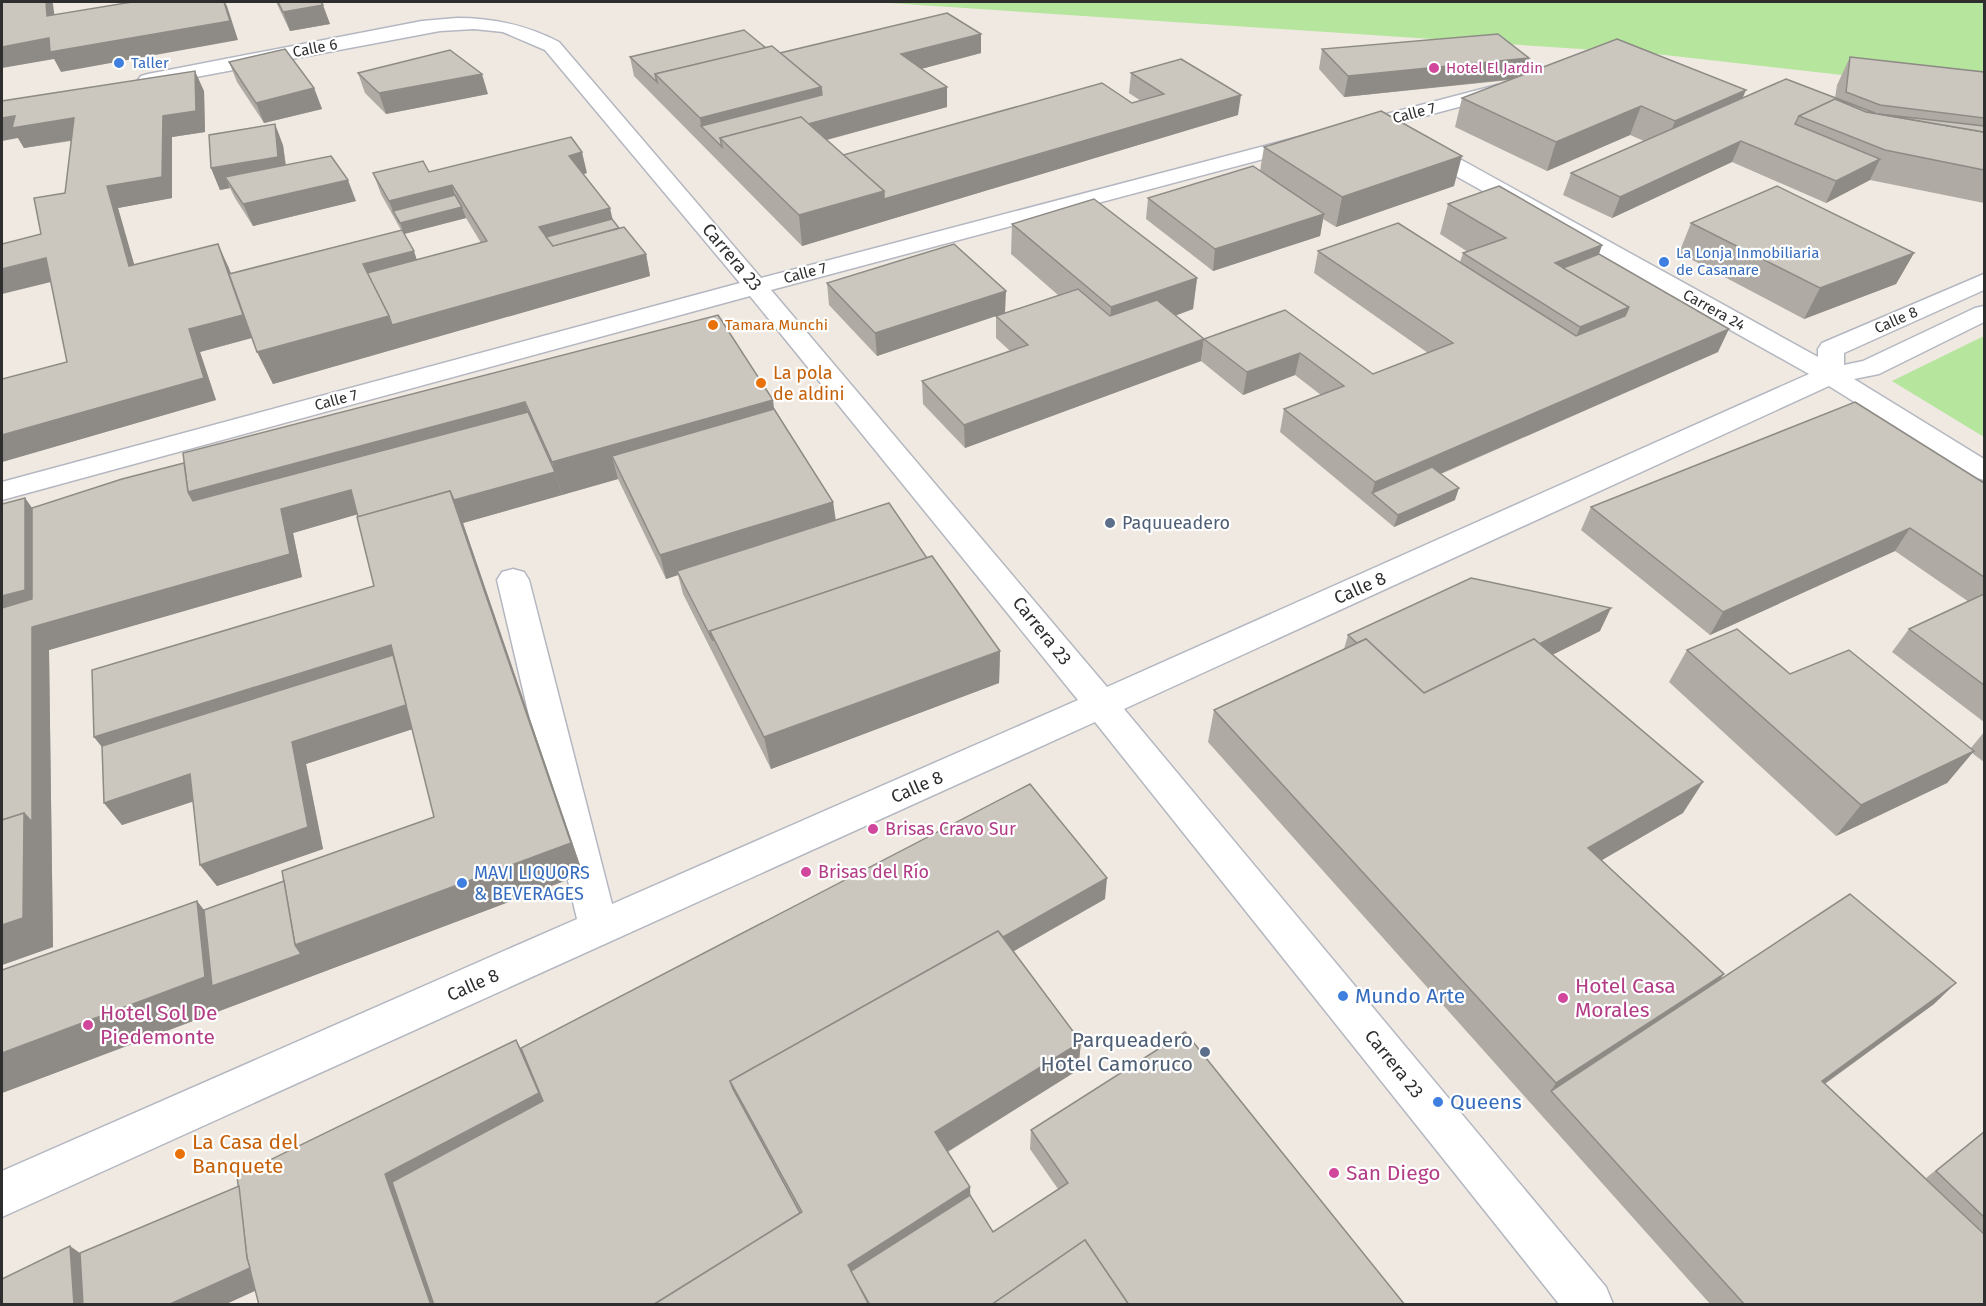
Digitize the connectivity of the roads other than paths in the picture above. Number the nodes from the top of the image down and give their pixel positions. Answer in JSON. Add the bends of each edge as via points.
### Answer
{"nodes":[{"id":1,"x":452,"y":23,"type":"joint"},
{"id":2,"x":130,"y":83,"type":"edge"},
{"id":3,"x":1521,"y":85,"type":"edge"},
{"id":4,"x":1377,"y":123,"type":"junction"},
{"id":5,"x":1984,"y":280,"type":"edge"},
{"id":6,"x":757,"y":286,"type":"junction"},
{"id":7,"x":1984,"y":313,"type":"edge"},
{"id":8,"x":1830,"y":375,"type":"junction"},
{"id":9,"x":1984,"y":471,"type":"edge"},
{"id":10,"x":2,"y":491,"type":"edge"},
{"id":11,"x":513,"y":580,"type":"dead end"},
{"id":12,"x":1102,"y":704,"type":"junction"},
{"id":13,"x":599,"y":929,"type":"junction"},
{"id":14,"x":2,"y":1194,"type":"edge"},
{"id":15,"x":1588,"y":1305,"type":"edge"}],
"edges":[{"from":1,"to":2,"type":"street","name":"Calle 6"},
{"from":1,"to":6,"type":"street","name":"Carrera 23","via":[[513,27],[552,46]]},
{"from":3,"to":4,"type":"street","name":"Calle 7"},
{"from":4,"to":6,"type":"street","name":"Calle 7"},
{"from":4,"to":8,"type":"street","name":"Carrera 24"},
{"from":5,"to":8,"type":"street","name":"Calle 8","via":[[1831,349]]},
{"from":6,"to":10,"type":"street","name":"Calle 7"},
{"from":6,"to":12,"type":"street","name":"Carrera 23"},
{"from":7,"to":8,"type":"street","name":"Calle 8","via":[[1870,369]]},
{"from":8,"to":9,"type":"street","name":"Carrera 24"},
{"from":8,"to":12,"type":"street","name":"Calle 8"},
{"from":11,"to":13,"type":"street"},
{"from":12,"to":13,"type":"street","name":"Calle 8"},
{"from":12,"to":15,"type":"street","name":"Carrera 23"},
{"from":13,"to":14,"type":"street","name":"Calle 8"}]}
